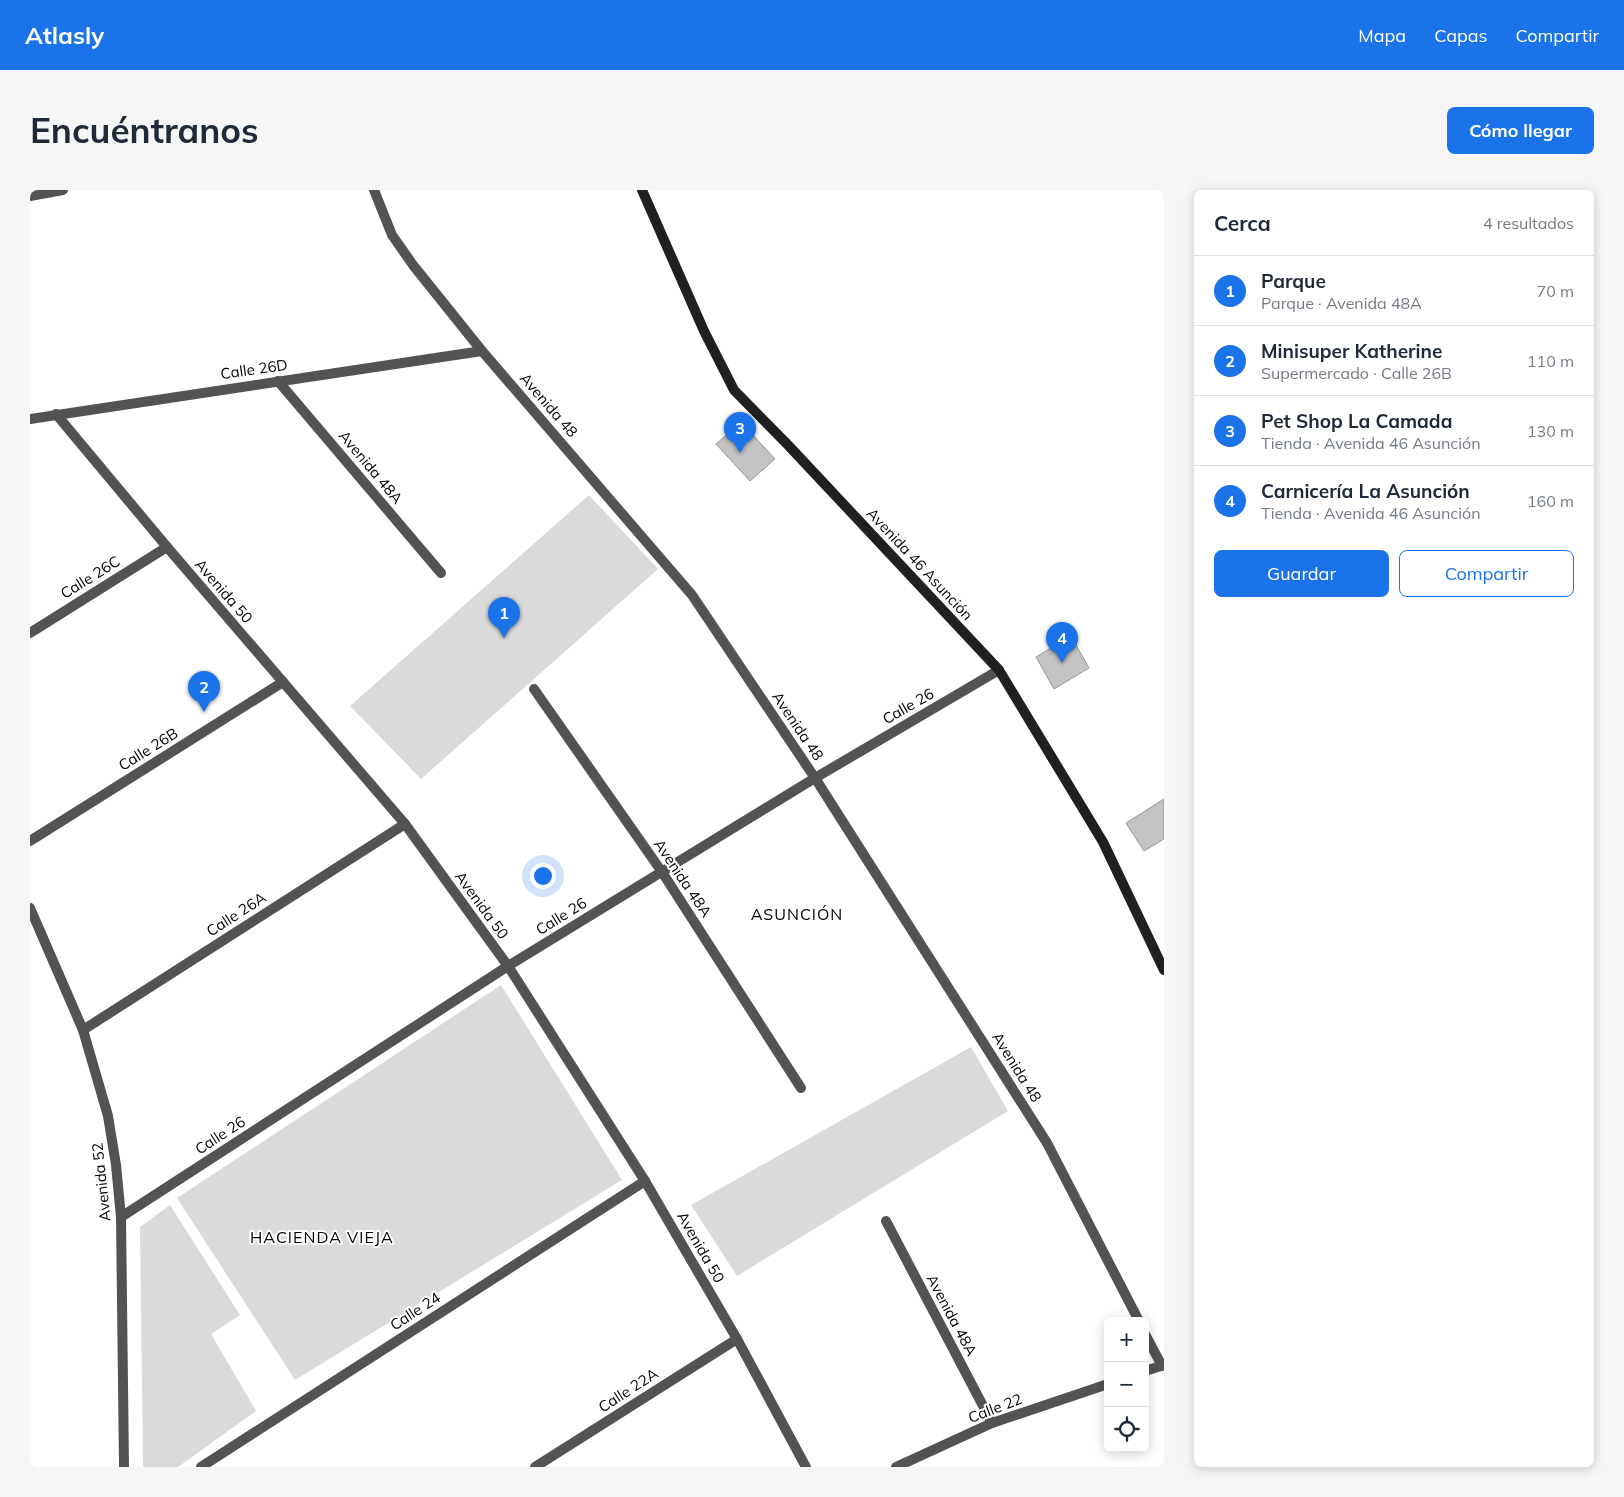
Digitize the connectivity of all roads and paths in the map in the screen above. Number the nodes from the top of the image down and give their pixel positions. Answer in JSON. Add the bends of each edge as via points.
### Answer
{"nodes":[{"id":1,"x":63,"y":190,"type":"edge"},
{"id":2,"x":374,"y":190,"type":"edge"},
{"id":3,"x":642,"y":190,"type":"edge"},
{"id":4,"x":30,"y":196,"type":"edge"},
{"id":5,"x":482,"y":351,"type":"junction"},
{"id":6,"x":278,"y":381,"type":"junction"},
{"id":7,"x":56,"y":414,"type":"junction"},
{"id":8,"x":30,"y":419,"type":"edge"},
{"id":9,"x":167,"y":547,"type":"junction"},
{"id":10,"x":441,"y":573,"type":"dead end"},
{"id":11,"x":30,"y":633,"type":"edge"},
{"id":12,"x":999,"y":670,"type":"junction"},
{"id":13,"x":283,"y":682,"type":"junction"},
{"id":14,"x":534,"y":689,"type":"dead end"},
{"id":15,"x":815,"y":778,"type":"junction"},
{"id":16,"x":405,"y":824,"type":"junction"},
{"id":17,"x":30,"y":841,"type":"edge"},
{"id":18,"x":662,"y":872,"type":"junction"},
{"id":19,"x":30,"y":908,"type":"edge"},
{"id":20,"x":508,"y":966,"type":"junction"},
{"id":21,"x":1164,"y":970,"type":"edge"},
{"id":22,"x":82,"y":1030,"type":"junction"},
{"id":23,"x":801,"y":1088,"type":"dead end"},
{"id":24,"x":645,"y":1181,"type":"junction"},
{"id":25,"x":121,"y":1217,"type":"junction"},
{"id":26,"x":886,"y":1220,"type":"dead end"},
{"id":27,"x":1137,"y":1317,"type":"edge"},
{"id":28,"x":737,"y":1339,"type":"junction"},
{"id":29,"x":1149,"y":1341,"type":"edge"},
{"id":30,"x":1163,"y":1366,"type":"edge"},
{"id":31,"x":1149,"y":1371,"type":"edge"},
{"id":32,"x":1104,"y":1385,"type":"edge"},
{"id":33,"x":992,"y":1423,"type":"junction"},
{"id":34,"x":124,"y":1467,"type":"edge"},
{"id":35,"x":201,"y":1467,"type":"edge"},
{"id":36,"x":535,"y":1467,"type":"edge"},
{"id":37,"x":806,"y":1467,"type":"edge"},
{"id":38,"x":896,"y":1467,"type":"edge"}],
"edges":[{"from":1,"to":4,"type":"street"},
{"from":2,"to":5,"type":"street","name":"Avenida 48","via":[[392,235]]},
{"from":3,"to":12,"type":"street","name":"Avenida 46 Asunción","via":[[734,390]]},
{"from":5,"to":6,"type":"street","name":"Calle 26D"},
{"from":5,"to":15,"type":"street","name":"Avenida 48","via":[[692,595]]},
{"from":6,"to":7,"type":"street","name":"Calle 26D"},
{"from":6,"to":10,"type":"street","name":"Avenida 48A"},
{"from":7,"to":8,"type":"street","name":"Calle 26D"},
{"from":7,"to":9,"type":"street","name":"Avenida 50"},
{"from":9,"to":11,"type":"street","name":"Calle 26C"},
{"from":9,"to":13,"type":"street","name":"Avenida 50"},
{"from":12,"to":15,"type":"street","name":"Calle 26"},
{"from":12,"to":21,"type":"street","name":"Avenida 46 Asunción","via":[[1103,842]]},
{"from":13,"to":16,"type":"street","name":"Avenida 50"},
{"from":13,"to":17,"type":"street","name":"Calle 26B"},
{"from":14,"to":18,"type":"street","name":"Avenida 48A"},
{"from":15,"to":18,"type":"street","name":"Calle 26"},
{"from":15,"to":27,"type":"street","name":"Avenida 48","via":[[1047,1143]]},
{"from":16,"to":20,"type":"street","name":"Avenida 50"},
{"from":16,"to":22,"type":"street","name":"Calle 26A"},
{"from":18,"to":20,"type":"street","name":"Calle 26"},
{"from":18,"to":23,"type":"street","name":"Avenida 48A"},
{"from":19,"to":22,"type":"street","name":"Avenida 52"},
{"from":20,"to":24,"type":"street","name":"Avenida 50"},
{"from":20,"to":25,"type":"street","name":"Calle 26"},
{"from":22,"to":25,"type":"street","name":"Avenida 52","via":[[108,1116]]},
{"from":24,"to":28,"type":"street","name":"Avenida 50"},
{"from":24,"to":35,"type":"street","name":"Calle 24"},
{"from":25,"to":34,"type":"street","name":"Avenida 52"},
{"from":26,"to":33,"type":"street","name":"Avenida 48A"},
{"from":28,"to":36,"type":"street","name":"Calle 22A"},
{"from":28,"to":37,"type":"street","name":"Avenida 50"},
{"from":29,"to":30,"type":"street"},
{"from":30,"to":31,"type":"street"},
{"from":32,"to":33,"type":"street","name":"Calle 22"},
{"from":33,"to":38,"type":"street","name":"Calle 22"}]}
